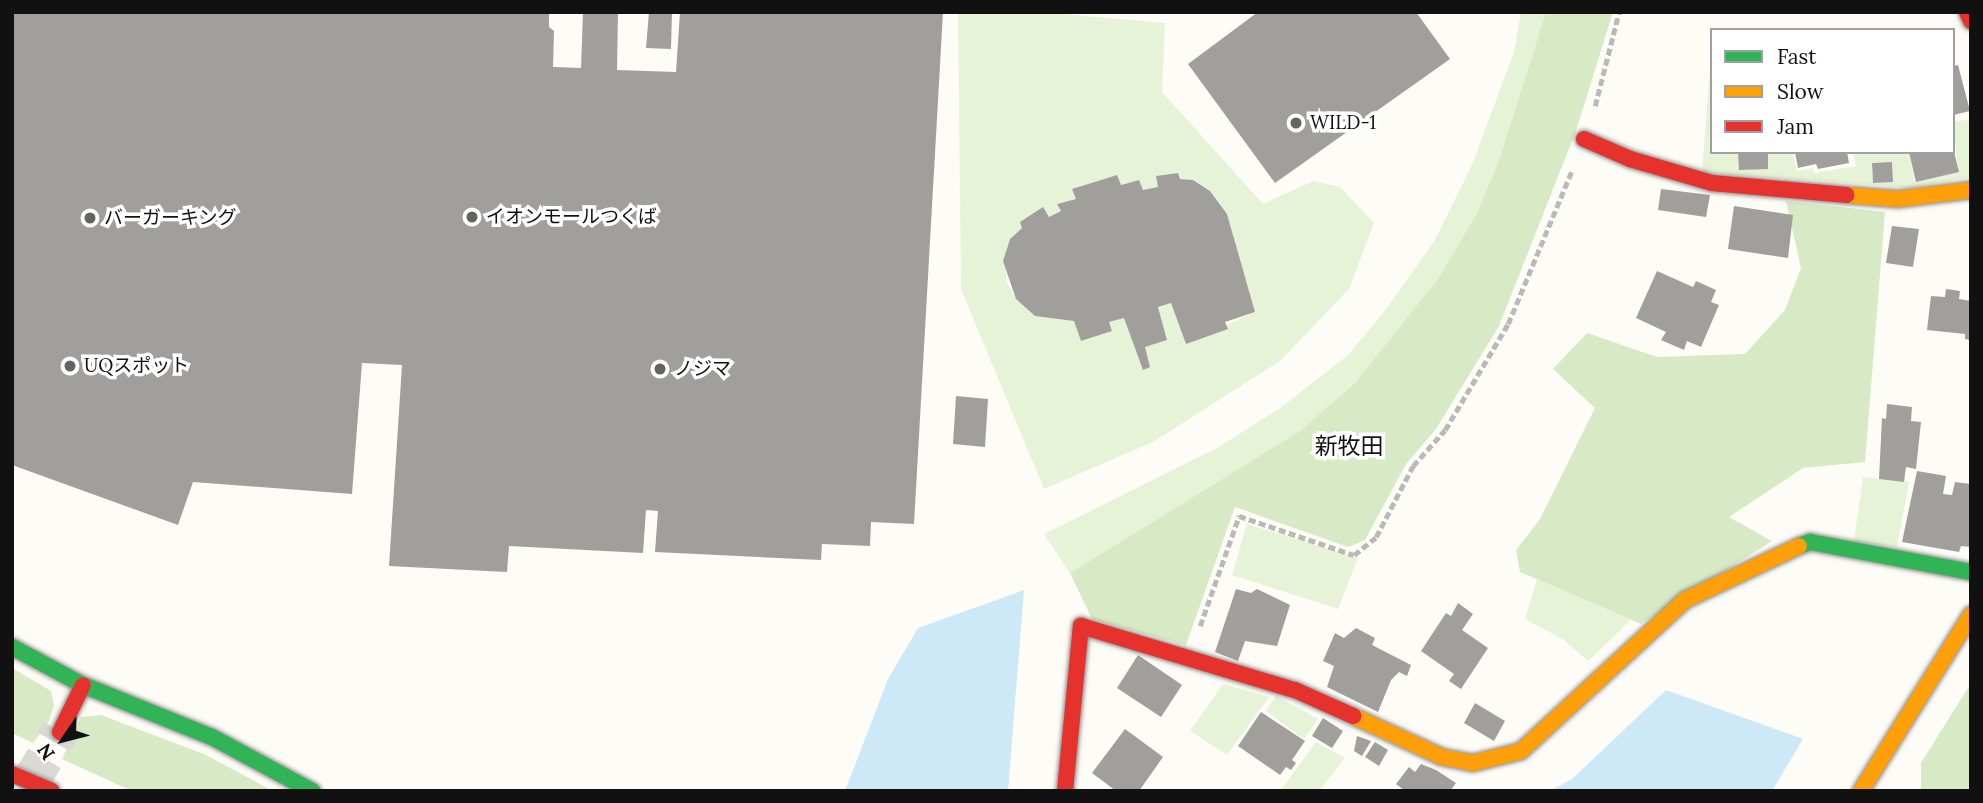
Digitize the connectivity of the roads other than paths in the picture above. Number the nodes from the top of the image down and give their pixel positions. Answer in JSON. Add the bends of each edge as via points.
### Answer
{"nodes":[{"id":1,"x":1968,"y":12,"type":"edge"},
{"id":2,"x":1971,"y":20,"type":"edge"},
{"id":3,"x":1584,"y":139,"type":"road end"},
{"id":4,"x":1971,"y":190,"type":"edge"},
{"id":5,"x":1971,"y":572,"type":"edge"},
{"id":6,"x":1971,"y":615,"type":"edge"},
{"id":7,"x":12,"y":646,"type":"edge"},
{"id":8,"x":83,"y":685,"type":"junction"},
{"id":9,"x":60,"y":732,"type":"tunnel mouth"},
{"id":10,"x":12,"y":774,"type":"edge"},
{"id":11,"x":52,"y":791,"type":"edge"},
{"id":12,"x":312,"y":791,"type":"edge"},
{"id":13,"x":1065,"y":791,"type":"edge"},
{"id":14,"x":1861,"y":791,"type":"edge"}],
"edges":[{"from":1,"to":2,"type":"main road"},
{"from":3,"to":4,"type":"main road","via":[[1630,159],[1712,183],[1898,199]]},
{"from":5,"to":13,"type":"main road","via":[[1810,542],[1685,600],[1605,668],[1521,751],[1473,763],[1442,757],[1295,690],[1080,626]]},
{"from":6,"to":14,"type":"main road"},
{"from":7,"to":8,"type":"main road"},
{"from":8,"to":9,"type":"main road"},
{"from":8,"to":12,"type":"main road","via":[[212,737]]},
{"from":10,"to":11,"type":"main road"}]}
